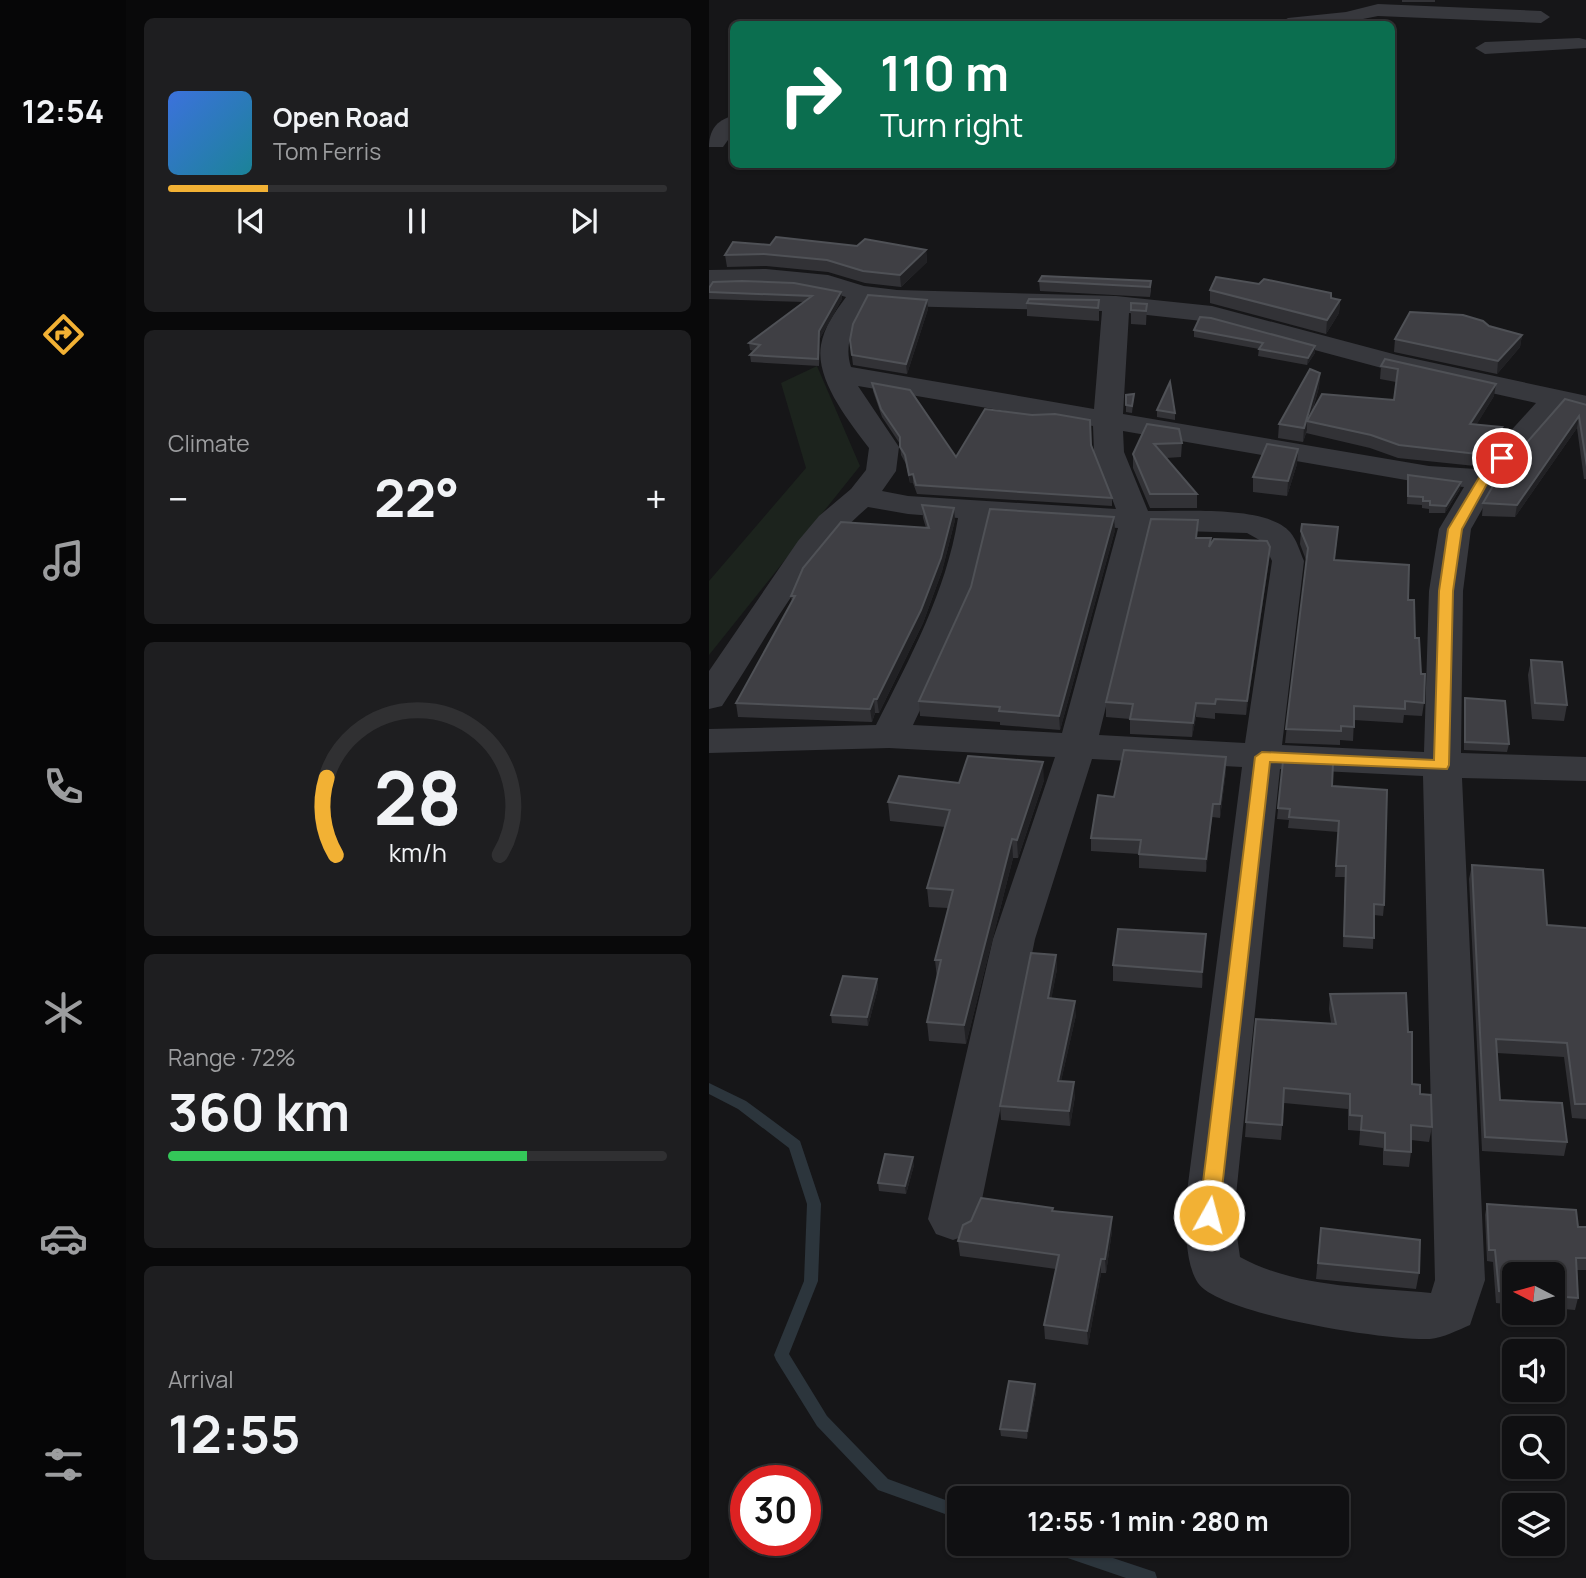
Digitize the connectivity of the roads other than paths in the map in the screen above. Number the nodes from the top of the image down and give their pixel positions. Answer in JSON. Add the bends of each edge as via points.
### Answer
{"nodes":[{"id":1,"x":1524,"y":0,"type":"edge"},
{"id":2,"x":1541,"y":18,"type":"junction"},
{"id":3,"x":1317,"y":21,"type":"edge"},
{"id":4,"x":1583,"y":47,"type":"edge"},
{"id":5,"x":1485,"y":48,"type":"dead end"},
{"id":6,"x":730,"y":124,"type":"edge"},
{"id":7,"x":719,"y":142,"type":"edge"},
{"id":8,"x":709,"y":278,"type":"edge"},
{"id":9,"x":861,"y":293,"type":"junction"},
{"id":10,"x":1116,"y":304,"type":"junction"},
{"id":11,"x":840,"y":374,"type":"junction"},
{"id":12,"x":1571,"y":402,"type":"edge"},
{"id":13,"x":1108,"y":422,"type":"junction"},
{"id":14,"x":1484,"y":479,"type":"junction"},
{"id":15,"x":862,"y":496,"type":"junction"},
{"id":16,"x":975,"y":509,"type":"junction"},
{"id":17,"x":1136,"y":520,"type":"junction"},
{"id":18,"x":709,"y":698,"type":"edge"},
{"id":19,"x":889,"y":736,"type":"junction"},
{"id":20,"x":709,"y":741,"type":"edge"},
{"id":21,"x":1077,"y":748,"type":"junction"},
{"id":22,"x":1262,"y":757,"type":"junction"},
{"id":23,"x":1442,"y":765,"type":"junction"},
{"id":24,"x":1586,"y":769,"type":"edge"},
{"id":25,"x":953,"y":1219,"type":"dead end"}],
"edges":[{"from":1,"to":2,"type":"street"},
{"from":2,"to":3,"type":"street","via":[[1367,10]]},
{"from":2,"to":4,"type":"street"},
{"from":4,"to":5,"type":"street"},
{"from":6,"to":7,"type":"street","via":[[721,132]]},
{"from":8,"to":9,"type":"street","via":[[828,283]]},
{"from":9,"to":10,"type":"street","via":[[948,301]]},
{"from":9,"to":11,"type":"street","via":[[841,323],[834,353]]},
{"from":10,"to":12,"type":"street","via":[[1212,314],[1393,363]]},
{"from":10,"to":13,"type":"street"},
{"from":11,"to":13,"type":"street"},
{"from":11,"to":15,"type":"street","via":[[860,418],[884,447],[881,471]]},
{"from":12,"to":14,"type":"street"},
{"from":13,"to":14,"type":"street","via":[[1450,479]]},
{"from":13,"to":17,"type":"street","via":[[1109,452]]},
{"from":14,"to":23,"type":"street","via":[[1455,529],[1453,541],[1446,591]]},
{"from":15,"to":16,"type":"street","via":[[908,505]]},
{"from":15,"to":18,"type":"street","via":[[809,548]]},
{"from":16,"to":17,"type":"street"},
{"from":16,"to":19,"type":"street","via":[[972,543],[951,608]]},
{"from":17,"to":21,"type":"street"},
{"from":17,"to":22,"type":"street","via":[[1253,524],[1277,536],[1288,561]]},
{"from":19,"to":20,"type":"street"},
{"from":19,"to":21,"type":"street"},
{"from":21,"to":22,"type":"street"},
{"from":21,"to":25,"type":"street","via":[[1014,939]]},
{"from":22,"to":23,"type":"street"},
{"from":22,"to":23,"type":"street","via":[[1209,1215],[1217,1270],[1251,1289],[1323,1305],[1431,1316],[1452,1309],[1460,1280]]},
{"from":23,"to":24,"type":"street"}]}
